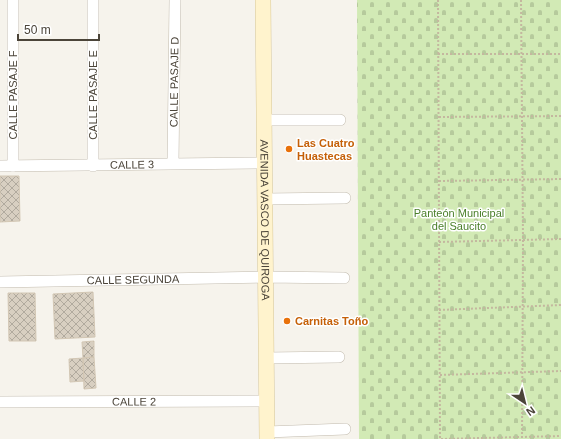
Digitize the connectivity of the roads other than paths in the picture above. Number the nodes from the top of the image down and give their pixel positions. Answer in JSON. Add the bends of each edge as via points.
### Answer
{"nodes":[{"id":1,"x":13,"y":0,"type":"edge"},
{"id":2,"x":94,"y":0,"type":"edge"},
{"id":3,"x":175,"y":0,"type":"edge"},
{"id":4,"x":263,"y":0,"type":"edge"},
{"id":5,"x":264,"y":120,"type":"junction"},
{"id":6,"x":340,"y":120,"type":"dead end"},
{"id":7,"x":173,"y":163,"type":"junction"},
{"id":8,"x":264,"y":163,"type":"junction"},
{"id":9,"x":0,"y":166,"type":"edge"},
{"id":10,"x":13,"y":166,"type":"junction"},
{"id":11,"x":93,"y":166,"type":"junction"},
{"id":12,"x":344,"y":198,"type":"dead end"},
{"id":13,"x":265,"y":199,"type":"junction"},
{"id":14,"x":266,"y":277,"type":"junction"},
{"id":15,"x":344,"y":278,"type":"dead end"},
{"id":16,"x":0,"y":282,"type":"edge"},
{"id":17,"x":339,"y":357,"type":"dead end"},
{"id":18,"x":267,"y":358,"type":"junction"},
{"id":19,"x":267,"y":401,"type":"junction"},
{"id":20,"x":0,"y":402,"type":"edge"},
{"id":21,"x":345,"y":429,"type":"dead end"},
{"id":22,"x":267,"y":435,"type":"edge"}],
"edges":[{"from":1,"to":10,"type":"street","name":"CALLE PASAJE F"},
{"from":2,"to":11,"type":"street","name":"CALLE PASAJE E"},
{"from":3,"to":7,"type":"street","name":"CALLE PASAJE D"},
{"from":4,"to":5,"type":"main road","name":"AVENIDA VASCO DE QUIROGA"},
{"from":5,"to":6,"type":"street"},
{"from":5,"to":8,"type":"main road","name":"AVENIDA VASCO DE QUIROGA"},
{"from":7,"to":8,"type":"street","name":"CALLE 3"},
{"from":7,"to":11,"type":"street","name":"CALLE 3"},
{"from":8,"to":13,"type":"main road","name":"AVENIDA VASCO DE QUIROGA"},
{"from":9,"to":10,"type":"street","name":"CALLE 3"},
{"from":10,"to":11,"type":"street","name":"CALLE 3"},
{"from":12,"to":13,"type":"street"},
{"from":13,"to":14,"type":"main road","name":"AVENIDA VASCO DE QUIROGA"},
{"from":14,"to":15,"type":"street","name":"CALLE SEGUNDA"},
{"from":14,"to":16,"type":"street","name":"CALLE SEGUNDA"},
{"from":14,"to":18,"type":"main road","name":"AVENIDA VASCO DE QUIROGA"},
{"from":17,"to":18,"type":"street"},
{"from":18,"to":19,"type":"main road","name":"AVENIDA VASCO DE QUIROGA"},
{"from":19,"to":20,"type":"street","name":"CALLE 2"},
{"from":19,"to":22,"type":"main road","name":"AVENIDA VASCO DE QUIROGA"},
{"from":21,"to":22,"type":"street"}]}
